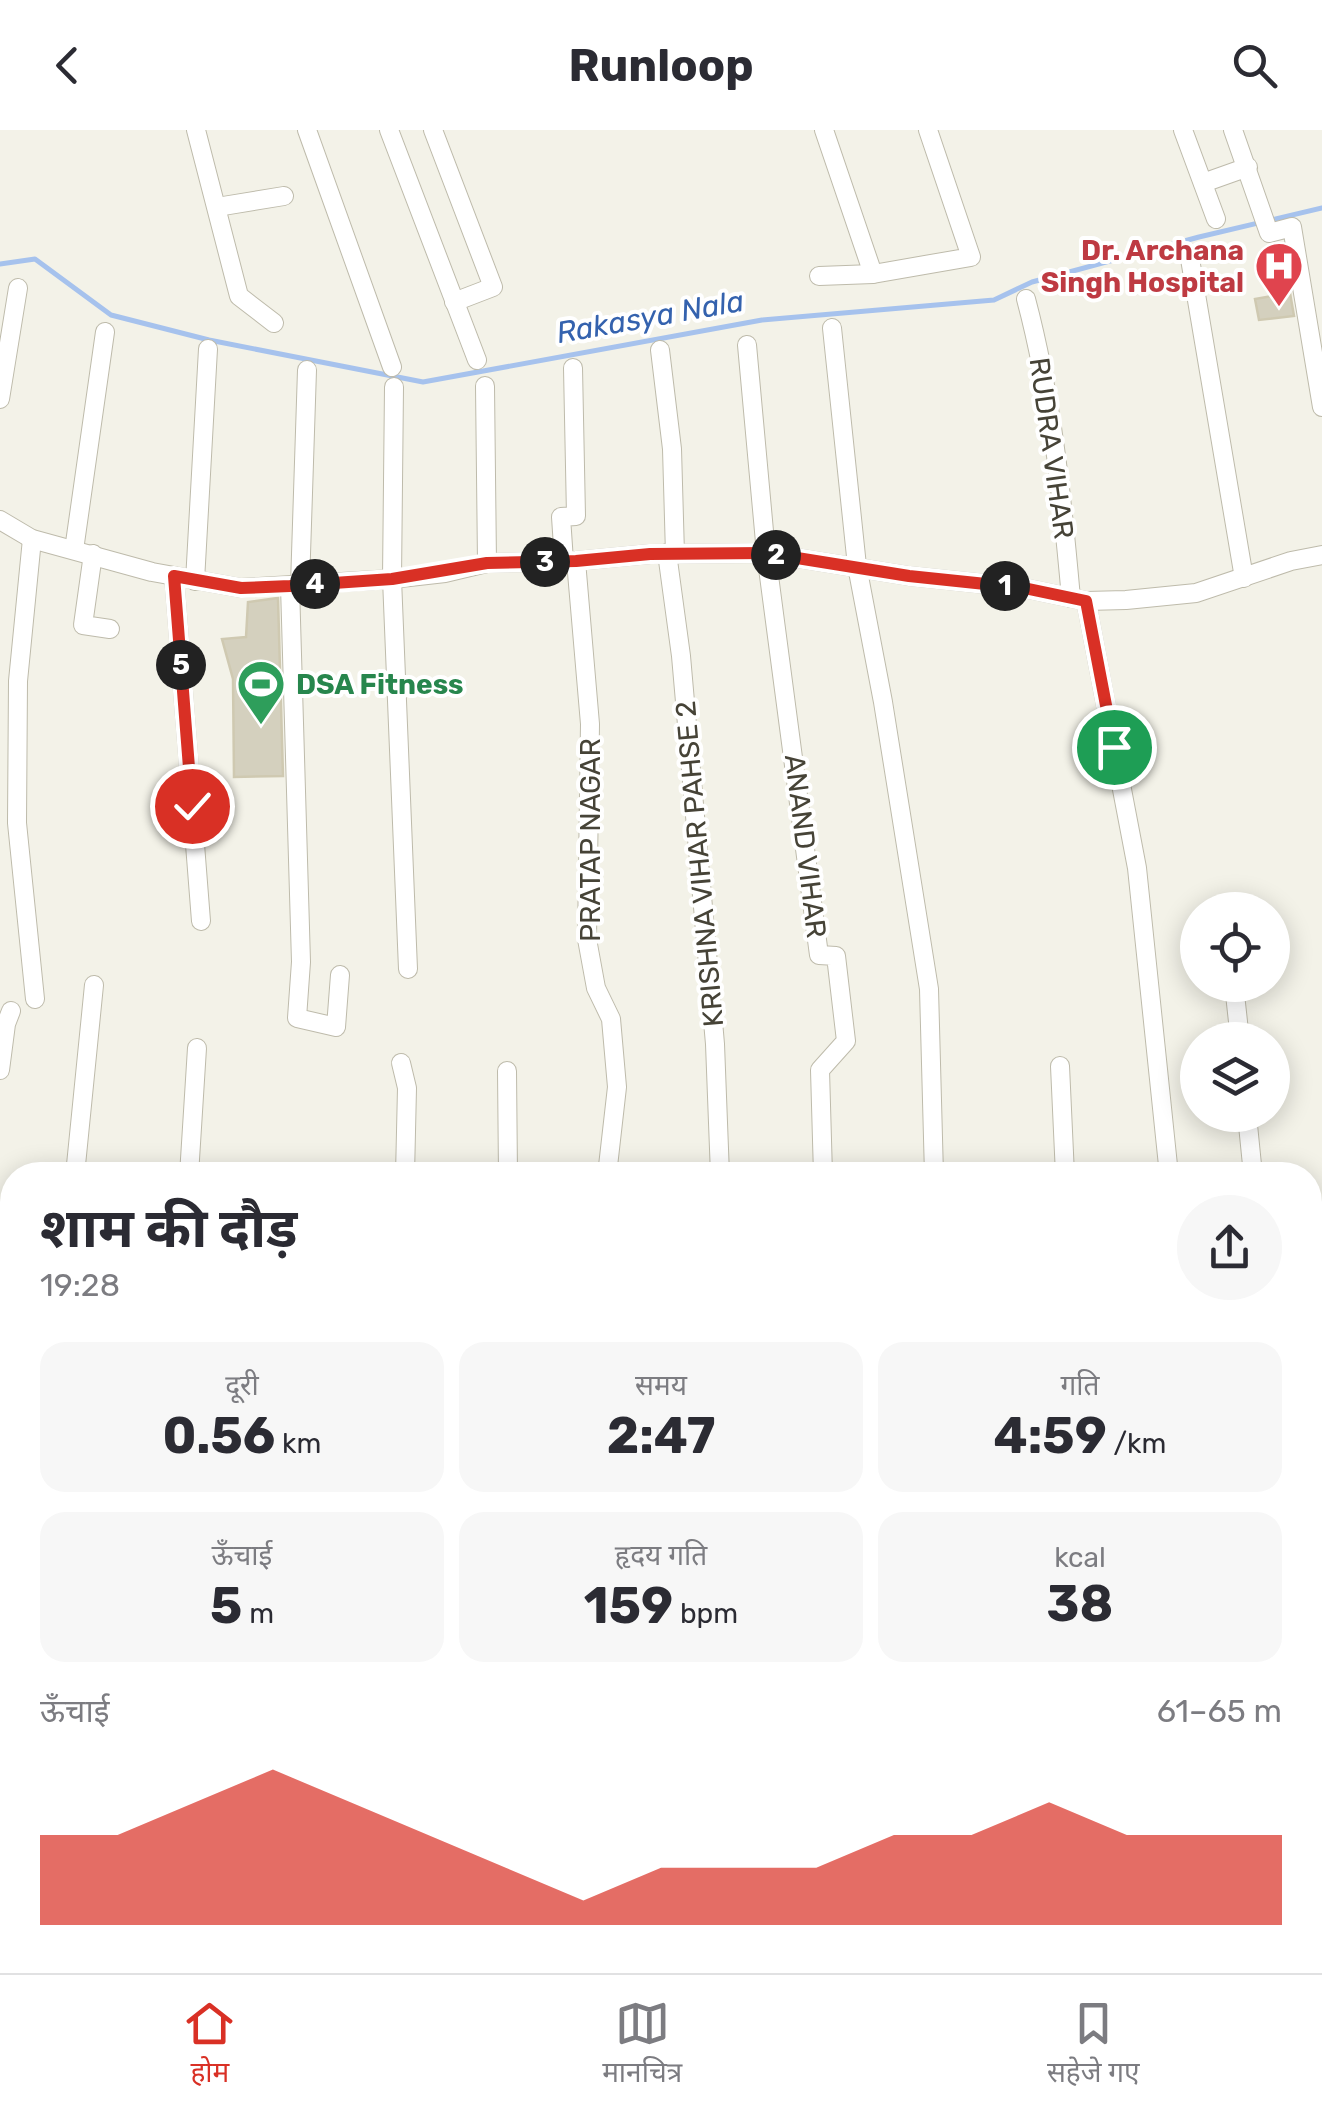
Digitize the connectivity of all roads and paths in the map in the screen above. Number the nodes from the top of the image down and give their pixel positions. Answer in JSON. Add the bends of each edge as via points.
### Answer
{"nodes":[{"id":1,"x":196,"y":130,"type":"edge"},
{"id":2,"x":307,"y":130,"type":"edge"},
{"id":3,"x":389,"y":130,"type":"edge"},
{"id":4,"x":433,"y":130,"type":"edge"},
{"id":5,"x":824,"y":130,"type":"edge"},
{"id":6,"x":928,"y":130,"type":"edge"},
{"id":7,"x":1183,"y":130,"type":"edge"},
{"id":8,"x":1233,"y":130,"type":"edge"},
{"id":9,"x":1248,"y":167,"type":"junction"},
{"id":10,"x":1203,"y":184,"type":"junction"},
{"id":11,"x":284,"y":196,"type":"dead end"},
{"id":12,"x":218,"y":208,"type":"junction"},
{"id":13,"x":1216,"y":218,"type":"dead end"},
{"id":14,"x":1189,"y":254,"type":"dead end"},
{"id":15,"x":873,"y":274,"type":"junction"},
{"id":16,"x":819,"y":276,"type":"dead end"},
{"id":17,"x":18,"y":288,"type":"dead end"},
{"id":18,"x":1026,"y":299,"type":"dead end"},
{"id":19,"x":454,"y":302,"type":"junction"},
{"id":20,"x":274,"y":322,"type":"dead end"},
{"id":21,"x":832,"y":328,"type":"dead end"},
{"id":22,"x":106,"y":332,"type":"dead end"},
{"id":23,"x":747,"y":345,"type":"dead end"},
{"id":24,"x":208,"y":349,"type":"dead end"},
{"id":25,"x":660,"y":350,"type":"dead end"},
{"id":26,"x":477,"y":360,"type":"dead end"},
{"id":27,"x":392,"y":366,"type":"dead end"},
{"id":28,"x":572,"y":368,"type":"dead end"},
{"id":29,"x":307,"y":370,"type":"dead end"},
{"id":30,"x":485,"y":386,"type":"dead end"},
{"id":31,"x":394,"y":387,"type":"dead end"},
{"id":32,"x":0,"y":399,"type":"edge"},
{"id":33,"x":1322,"y":407,"type":"edge"},
{"id":34,"x":0,"y":520,"type":"edge"},
{"id":35,"x":32,"y":540,"type":"junction"},
{"id":36,"x":74,"y":550,"type":"junction"},
{"id":37,"x":766,"y":553,"type":"junction"},
{"id":38,"x":93,"y":554,"type":"junction"},
{"id":39,"x":671,"y":554,"type":"junction"},
{"id":40,"x":1322,"y":555,"type":"edge"},
{"id":41,"x":570,"y":561,"type":"junction"},
{"id":42,"x":487,"y":563,"type":"junction"},
{"id":43,"x":856,"y":566,"type":"junction"},
{"id":44,"x":174,"y":576,"type":"junction"},
{"id":45,"x":1244,"y":578,"type":"junction"},
{"id":46,"x":392,"y":579,"type":"junction"},
{"id":47,"x":195,"y":580,"type":"junction"},
{"id":48,"x":295,"y":586,"type":"junction"},
{"id":49,"x":1078,"y":600,"type":"junction"},
{"id":50,"x":110,"y":629,"type":"dead end"},
{"id":51,"x":201,"y":921,"type":"dead end"},
{"id":52,"x":408,"y":969,"type":"dead end"},
{"id":53,"x":340,"y":974,"type":"dead end"},
{"id":54,"x":94,"y":985,"type":"dead end"},
{"id":55,"x":35,"y":999,"type":"dead end"},
{"id":56,"x":11,"y":1010,"type":"dead end"},
{"id":57,"x":197,"y":1048,"type":"dead end"},
{"id":58,"x":401,"y":1062,"type":"dead end"},
{"id":59,"x":1060,"y":1066,"type":"dead end"},
{"id":60,"x":0,"y":1070,"type":"edge"},
{"id":61,"x":507,"y":1071,"type":"dead end"},
{"id":62,"x":1249,"y":1132,"type":"edge"},
{"id":63,"x":76,"y":1162,"type":"edge"},
{"id":64,"x":190,"y":1162,"type":"edge"},
{"id":65,"x":405,"y":1162,"type":"edge"},
{"id":66,"x":508,"y":1162,"type":"edge"},
{"id":67,"x":608,"y":1162,"type":"edge"},
{"id":68,"x":720,"y":1162,"type":"edge"},
{"id":69,"x":822,"y":1162,"type":"edge"},
{"id":70,"x":934,"y":1162,"type":"edge"},
{"id":71,"x":1064,"y":1162,"type":"edge"},
{"id":72,"x":1168,"y":1162,"type":"edge"},
{"id":73,"x":1252,"y":1162,"type":"edge"}],
"edges":[{"from":1,"to":12,"type":"street"},
{"from":2,"to":27,"type":"street"},
{"from":3,"to":19,"type":"street"},
{"from":4,"to":19,"type":"street","via":[[493,287]]},
{"from":5,"to":15,"type":"street"},
{"from":6,"to":15,"type":"street","via":[[971,257]]},
{"from":7,"to":10,"type":"street"},
{"from":8,"to":9,"type":"street"},
{"from":9,"to":10,"type":"street"},
{"from":9,"to":33,"type":"street","via":[[1269,233],[1292,226]]},
{"from":10,"to":13,"type":"street"},
{"from":11,"to":12,"type":"street"},
{"from":12,"to":20,"type":"street","via":[[239,296]]},
{"from":14,"to":45,"type":"street"},
{"from":15,"to":16,"type":"street"},
{"from":17,"to":32,"type":"street"},
{"from":18,"to":49,"type":"street","name":"RUDRA VIHAR","via":[[1040,350]]},
{"from":19,"to":26,"type":"street"},
{"from":21,"to":43,"type":"street"},
{"from":22,"to":36,"type":"street"},
{"from":23,"to":37,"type":"street"},
{"from":24,"to":47,"type":"street"},
{"from":25,"to":39,"type":"street","name":"KRISHNA VIHAR PAHSE 2","via":[[672,449]]},
{"from":28,"to":41,"type":"street","name":"PRATAP NAGAR","via":[[576,516],[561,517]]},
{"from":29,"to":48,"type":"street"},
{"from":30,"to":42,"type":"street"},
{"from":31,"to":46,"type":"street"},
{"from":34,"to":35,"type":"street"},
{"from":35,"to":36,"type":"street"},
{"from":35,"to":55,"type":"street","via":[[18,681],[17,824]]},
{"from":36,"to":38,"type":"street"},
{"from":37,"to":39,"type":"street"},
{"from":37,"to":43,"type":"street"},
{"from":37,"to":69,"type":"street","name":"ANAND VIHAR","via":[[820,955],[836,956],[846,1041],[820,1070]]},
{"from":38,"to":44,"type":"street"},
{"from":38,"to":50,"type":"street","via":[[83,625]]},
{"from":39,"to":41,"type":"street"},
{"from":39,"to":68,"type":"street","name":"KRISHNA VIHAR PAHSE 2","via":[[716,1044]]},
{"from":40,"to":45,"type":"street"},
{"from":41,"to":42,"type":"street"},
{"from":41,"to":67,"type":"street","name":"PRATAP NAGAR","via":[[590,724],[587,939],[596,988],[611,1020],[617,1087]]},
{"from":42,"to":46,"type":"street"},
{"from":43,"to":49,"type":"street"},
{"from":43,"to":70,"type":"street","via":[[929,989]]},
{"from":44,"to":47,"type":"street"},
{"from":44,"to":51,"type":"street"},
{"from":45,"to":49,"type":"street","via":[[1196,594]]},
{"from":46,"to":48,"type":"street"},
{"from":46,"to":52,"type":"street"},
{"from":47,"to":48,"type":"street","via":[[241,588]]},
{"from":48,"to":53,"type":"street","via":[[302,962],[297,1018],[336,1026]]},
{"from":49,"to":72,"type":"street","name":"RUDRA VIHAR","via":[[1137,868]]},
{"from":54,"to":63,"type":"street"},
{"from":56,"to":60,"type":"street"},
{"from":57,"to":64,"type":"street"},
{"from":58,"to":65,"type":"street"},
{"from":59,"to":71,"type":"street"},
{"from":61,"to":66,"type":"street"},
{"from":62,"to":73,"type":"street"}]}
